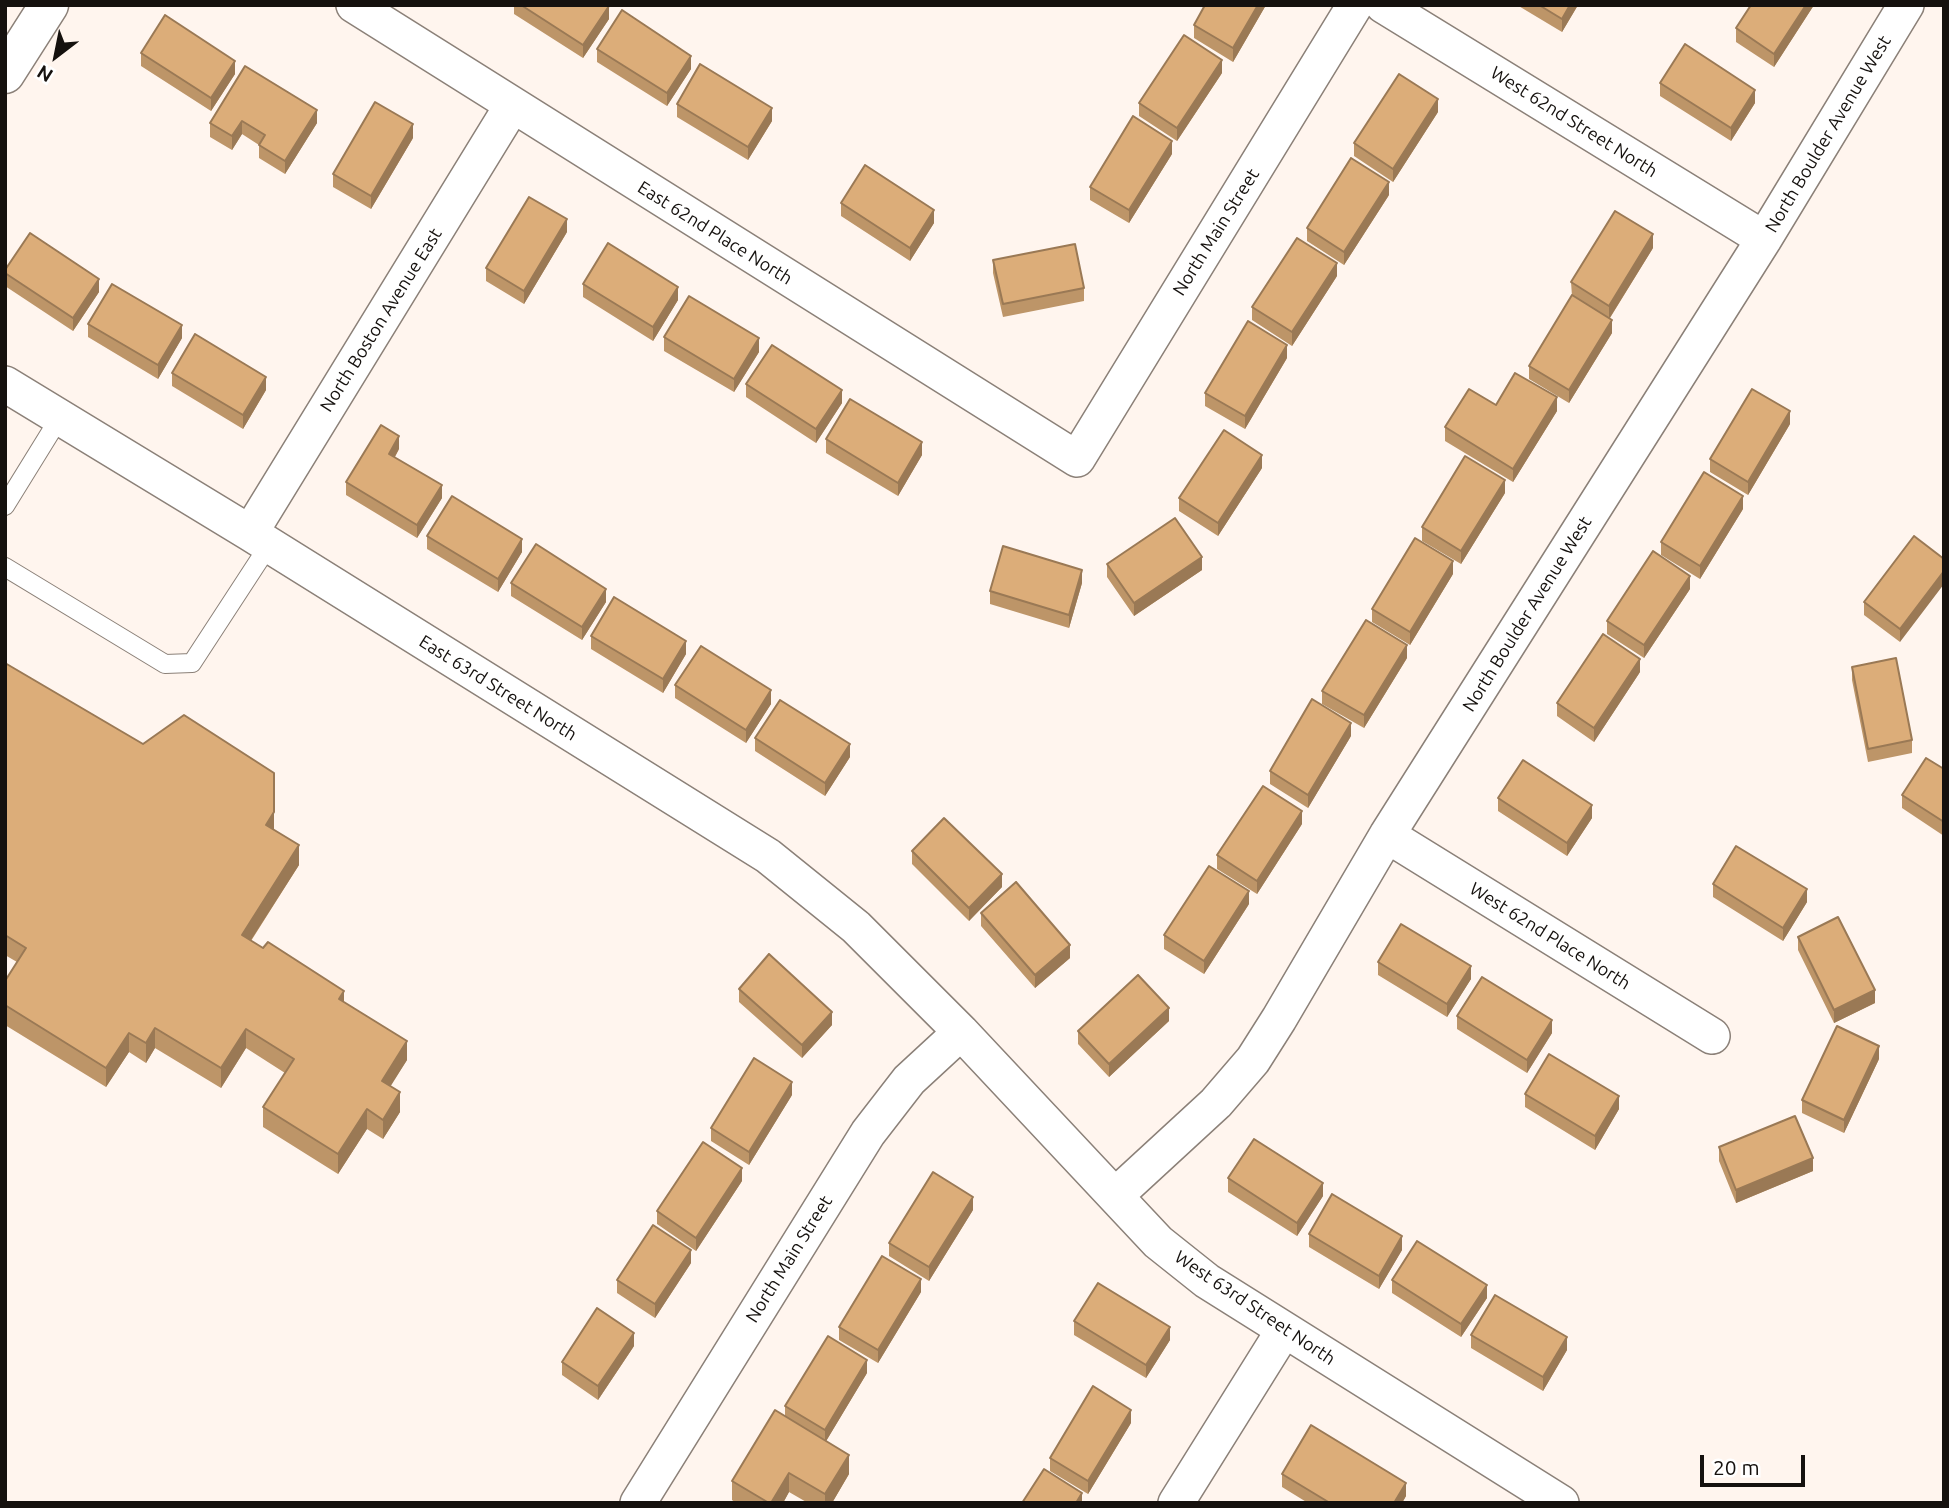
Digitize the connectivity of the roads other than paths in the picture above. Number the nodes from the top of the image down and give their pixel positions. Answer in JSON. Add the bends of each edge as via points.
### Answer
{"nodes":[{"id":1,"x":49,"y":5,"type":"edge"},
{"id":2,"x":354,"y":5,"type":"edge"},
{"id":3,"x":1356,"y":5,"type":"edge"},
{"id":4,"x":1384,"y":5,"type":"edge"},
{"id":5,"x":1906,"y":5,"type":"edge"},
{"id":6,"x":5,"y":74,"type":"edge"},
{"id":7,"x":512,"y":106,"type":"junction"},
{"id":8,"x":1764,"y":239,"type":"junction"},
{"id":9,"x":5,"y":384,"type":"edge"},
{"id":10,"x":60,"y":417,"type":"junction"},
{"id":11,"x":1077,"y":459,"type":"joint"},
{"id":12,"x":5,"y":506,"type":"edge"},
{"id":13,"x":259,"y":539,"type":"junction"},
{"id":14,"x":5,"y":567,"type":"edge"},
{"id":15,"x":1387,"y":835,"type":"junction"},
{"id":16,"x":961,"y":1032,"type":"junction"},
{"id":17,"x":1712,"y":1036,"type":"dead end"},
{"id":18,"x":1115,"y":1196,"type":"junction"},
{"id":19,"x":1284,"y":1330,"type":"junction"},
{"id":20,"x":638,"y":1503,"type":"edge"},
{"id":21,"x":1176,"y":1503,"type":"edge"},
{"id":22,"x":1561,"y":1503,"type":"edge"}],
"edges":[{"from":1,"to":6,"type":"street"},
{"from":2,"to":7,"type":"street","name":"East 62nd Place North"},
{"from":3,"to":11,"type":"street","name":"North Main Street"},
{"from":4,"to":8,"type":"street","name":"West 62nd Street North"},
{"from":5,"to":8,"type":"street","name":"North Boulder Avenue West"},
{"from":7,"to":11,"type":"street","name":"East 62nd Place North"},
{"from":7,"to":13,"type":"street","name":"North Boston Avenue East"},
{"from":8,"to":15,"type":"street","name":"North Boulder Avenue West"},
{"from":9,"to":10,"type":"street","name":"East 63rd Street North"},
{"from":10,"to":12,"type":"lane"},
{"from":10,"to":13,"type":"street","name":"East 63rd Street North"},
{"from":13,"to":14,"type":"lane","via":[[192,663],[165,664]]},
{"from":13,"to":16,"type":"street","name":"East 63rd Street North","via":[[768,856],[856,927]]},
{"from":15,"to":17,"type":"street","name":"West 62nd Place North"},
{"from":15,"to":18,"type":"street","name":"North Boulder Avenue West","via":[[1253,1060],[1216,1103]]},
{"from":16,"to":18,"type":"street","name":"West 63rd Street North"},
{"from":16,"to":20,"type":"street","name":"North Main Street","via":[[909,1080],[874,1124]]},
{"from":18,"to":19,"type":"street","name":"West 63rd Street North","via":[[1158,1242],[1207,1281]]},
{"from":19,"to":21,"type":"street"},
{"from":19,"to":22,"type":"street","name":"West 63rd Street North"}]}
